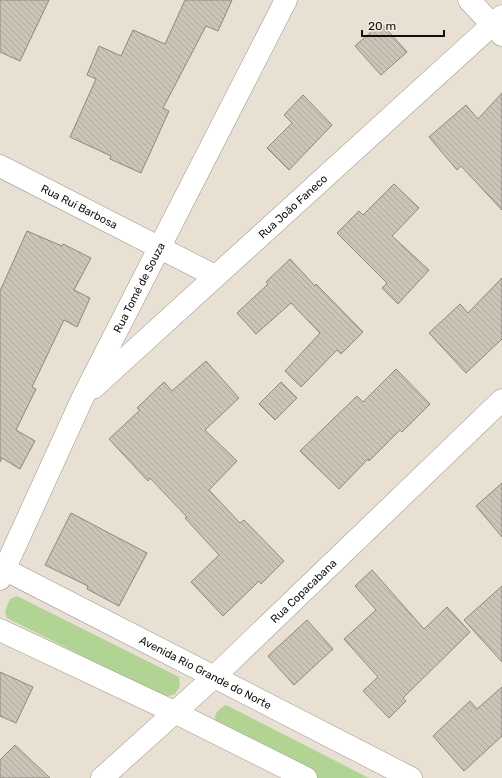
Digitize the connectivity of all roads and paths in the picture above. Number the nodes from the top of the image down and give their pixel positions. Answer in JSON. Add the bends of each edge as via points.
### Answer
{"nodes":[{"id":1,"x":286,"y":0,"type":"edge"},
{"id":2,"x":469,"y":0,"type":"edge"},
{"id":3,"x":499,"y":25,"type":"edge"},
{"id":4,"x":0,"y":166,"type":"edge"},
{"id":5,"x":159,"y":248,"type":"junction"},
{"id":6,"x":215,"y":276,"type":"junction"},
{"id":7,"x":83,"y":397,"type":"junction"},
{"id":8,"x":502,"y":400,"type":"edge"},
{"id":9,"x":2,"y":571,"type":"edge"},
{"id":10,"x":0,"y":630,"type":"edge"},
{"id":11,"x":214,"y":677,"type":"junction"},
{"id":12,"x":174,"y":712,"type":"junction"},
{"id":13,"x":102,"y":778,"type":"edge"},
{"id":14,"x":306,"y":778,"type":"edge"},
{"id":15,"x":411,"y":778,"type":"edge"}],
"edges":[{"from":1,"to":5,"type":"street","name":"Rua Tomé de Souza"},
{"from":2,"to":3,"type":"street"},
{"from":3,"to":6,"type":"street","name":"Rua João Faneco"},
{"from":4,"to":5,"type":"street","name":"Rua Rui Barbosa"},
{"from":5,"to":6,"type":"street","name":"Rua Rui Barbosa"},
{"from":5,"to":7,"type":"street","name":"Rua Tomé de Souza"},
{"from":6,"to":7,"type":"street","name":"Rua João Faneco"},
{"from":7,"to":9,"type":"street","name":"Rua Tomé de Souza"},
{"from":8,"to":11,"type":"street","name":"Rua Copacabana"},
{"from":9,"to":11,"type":"street","name":"Avenida Rio Grande do Norte"},
{"from":10,"to":12,"type":"street"},
{"from":11,"to":12,"type":"street","name":"Rua Copacabana"},
{"from":11,"to":15,"type":"street","name":"Avenida Rio Grande do Norte"},
{"from":12,"to":13,"type":"street","name":"Rua Copacabana"},
{"from":12,"to":14,"type":"street"}]}
